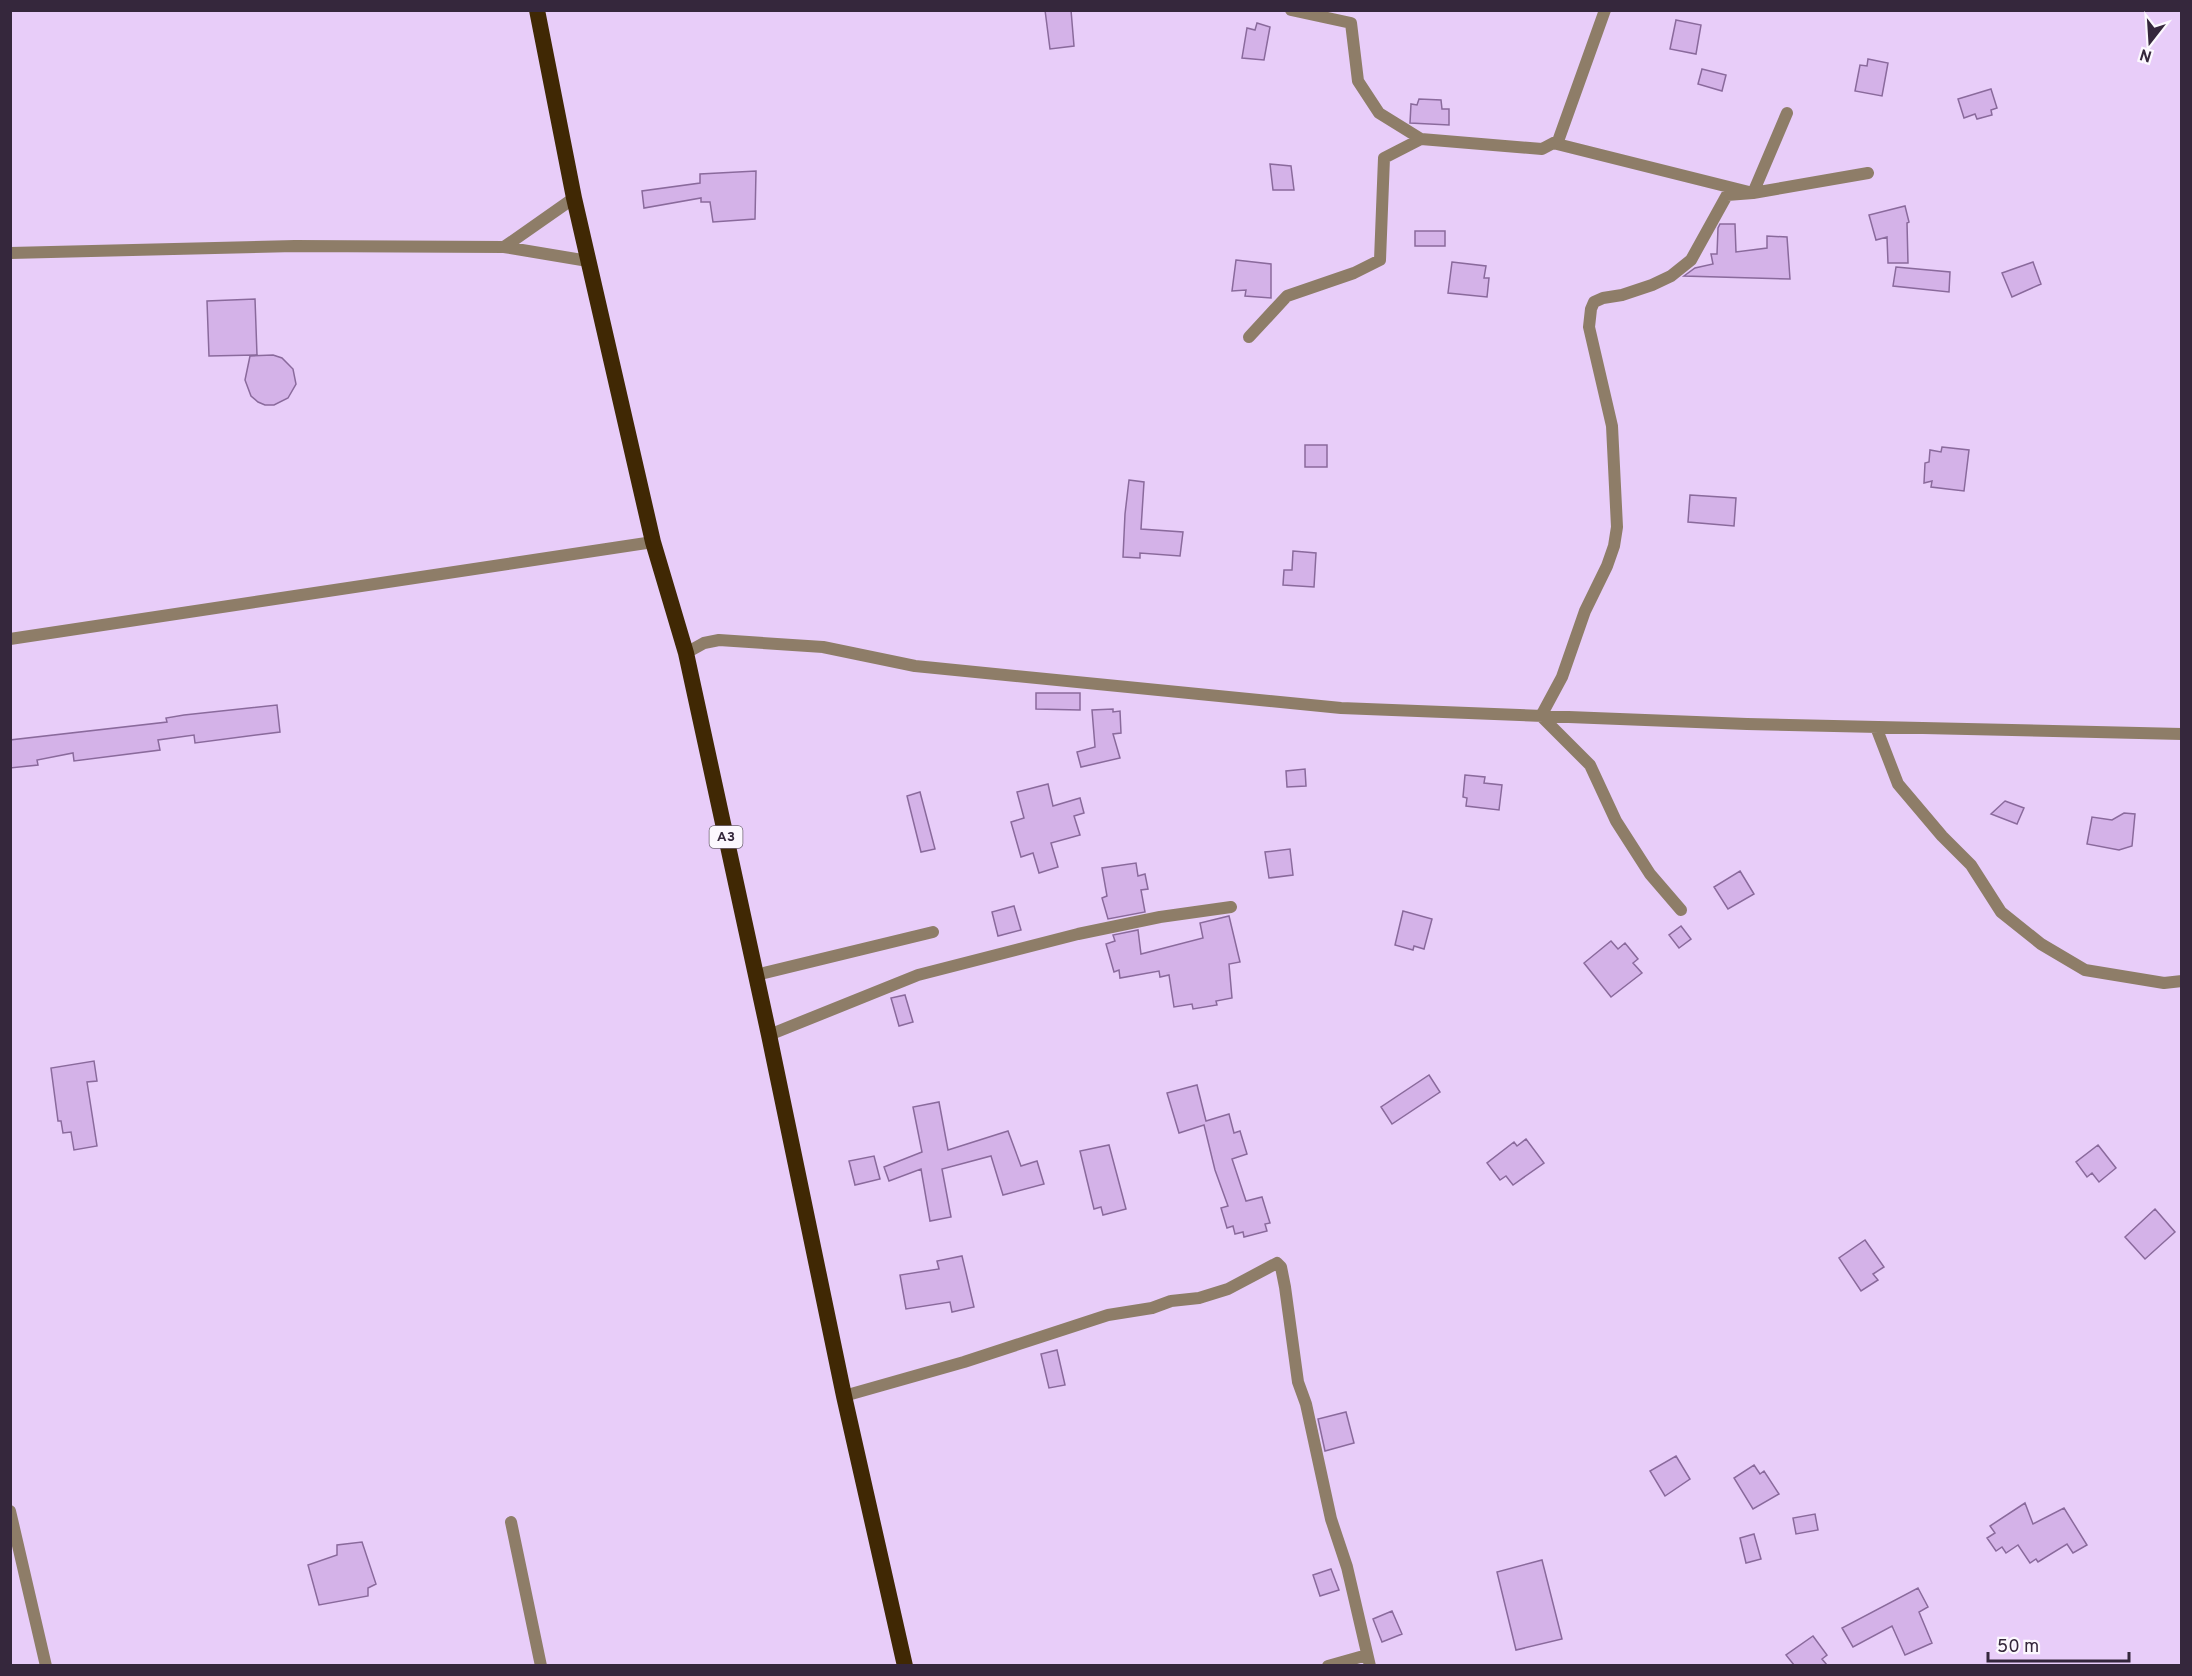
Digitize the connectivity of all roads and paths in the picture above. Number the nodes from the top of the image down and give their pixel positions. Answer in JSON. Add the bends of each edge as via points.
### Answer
{"nodes":[{"id":1,"x":537,"y":10,"type":"edge"},
{"id":2,"x":1291,"y":10,"type":"edge"},
{"id":3,"x":1605,"y":10,"type":"edge"},
{"id":4,"x":1787,"y":113,"type":"dead end"},
{"id":5,"x":1420,"y":139,"type":"junction"},
{"id":6,"x":1559,"y":140,"type":"junction"},
{"id":7,"x":1868,"y":173,"type":"dead end"},
{"id":8,"x":1752,"y":192,"type":"junction"},
{"id":9,"x":574,"y":198,"type":"junction"},
{"id":10,"x":504,"y":247,"type":"junction"},
{"id":11,"x":10,"y":253,"type":"edge"},
{"id":12,"x":588,"y":261,"type":"junction"},
{"id":13,"x":1249,"y":337,"type":"dead end"},
{"id":14,"x":653,"y":542,"type":"junction"},
{"id":15,"x":10,"y":639,"type":"edge"},
{"id":16,"x":686,"y":652,"type":"junction"},
{"id":17,"x":1540,"y":716,"type":"junction"},
{"id":18,"x":1876,"y":727,"type":"junction"},
{"id":19,"x":2181,"y":734,"type":"edge"},
{"id":20,"x":1231,"y":907,"type":"dead end"},
{"id":21,"x":1681,"y":910,"type":"dead end"},
{"id":22,"x":933,"y":932,"type":"dead end"},
{"id":23,"x":756,"y":975,"type":"junction"},
{"id":24,"x":2181,"y":981,"type":"edge"},
{"id":25,"x":769,"y":1035,"type":"junction"},
{"id":26,"x":844,"y":1396,"type":"junction"},
{"id":27,"x":10,"y":1511,"type":"edge"},
{"id":28,"x":511,"y":1522,"type":"dead end"},
{"id":29,"x":1368,"y":1660,"type":"edge"},
{"id":30,"x":46,"y":1665,"type":"edge"},
{"id":31,"x":541,"y":1665,"type":"edge"},
{"id":32,"x":905,"y":1665,"type":"edge"},
{"id":33,"x":1328,"y":1665,"type":"edge"}],
"edges":[{"from":1,"to":9,"type":"highway","number":"A3"},
{"from":2,"to":5,"type":"street","via":[[1351,23],[1358,81],[1379,113]]},
{"from":3,"to":6,"type":"street"},
{"from":4,"to":8,"type":"street"},
{"from":5,"to":6,"type":"street","via":[[1542,149]]},
{"from":5,"to":13,"type":"street","via":[[1384,158],[1380,260],[1287,296]]},
{"from":6,"to":8,"type":"street","via":[[1557,144]]},
{"from":7,"to":8,"type":"street"},
{"from":8,"to":17,"type":"street","via":[[1728,195],[1691,260],[1671,276],[1603,298],[1594,302],[1591,309],[1589,327],[1612,426],[1617,527],[1607,566],[1585,610],[1562,677]]},
{"from":9,"to":10,"type":"street"},
{"from":9,"to":12,"type":"highway","number":"A3"},
{"from":10,"to":11,"type":"street","via":[[295,246]]},
{"from":10,"to":12,"type":"street"},
{"from":12,"to":14,"type":"highway","number":"A3"},
{"from":14,"to":15,"type":"street"},
{"from":14,"to":16,"type":"highway","number":"A3"},
{"from":16,"to":17,"type":"street","via":[[719,640],[823,647],[915,666],[1341,708]]},
{"from":16,"to":23,"type":"highway","number":"A3"},
{"from":17,"to":18,"type":"street"},
{"from":17,"to":21,"type":"street","via":[[1590,765],[1616,821],[1650,874]]},
{"from":18,"to":19,"type":"street"},
{"from":18,"to":24,"type":"street","via":[[1898,784],[1971,865],[2001,912],[2041,944],[2085,970],[2164,983]]},
{"from":20,"to":25,"type":"street","via":[[1160,916],[918,975]]},
{"from":22,"to":23,"type":"street"},
{"from":23,"to":25,"type":"highway","number":"A3"},
{"from":25,"to":26,"type":"highway","number":"A3"},
{"from":26,"to":29,"type":"street","via":[[1108,1315],[1199,1298],[1228,1289],[1277,1263],[1285,1287],[1298,1382]]},
{"from":26,"to":32,"type":"highway","number":"A3"},
{"from":27,"to":30,"type":"street"},
{"from":28,"to":31,"type":"street"},
{"from":29,"to":33,"type":"street"}]}
